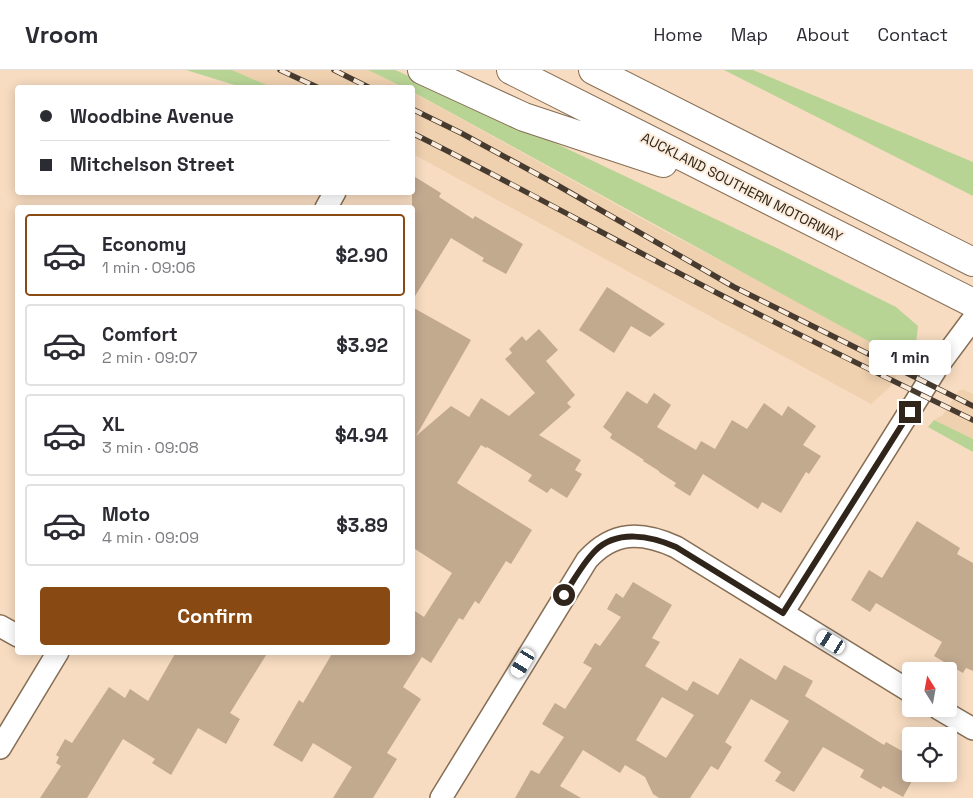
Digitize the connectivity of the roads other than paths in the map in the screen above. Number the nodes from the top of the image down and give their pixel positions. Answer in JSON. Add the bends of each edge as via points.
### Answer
{"nodes":[{"id":1,"x":422,"y":70,"type":"edge"},
{"id":2,"x":511,"y":70,"type":"edge"},
{"id":3,"x":601,"y":73,"type":"edge"},
{"id":4,"x":753,"y":193,"type":"junction"},
{"id":5,"x":970,"y":260,"type":"edge"},
{"id":6,"x":973,"y":303,"type":"edge"},
{"id":7,"x":973,"y":319,"type":"edge"},
{"id":8,"x":783,"y":613,"type":"junction"},
{"id":9,"x":0,"y":626,"type":"edge"},
{"id":10,"x":15,"y":634,"type":"edge"},
{"id":11,"x":52,"y":655,"type":"edge"},
{"id":12,"x":902,"y":686,"type":"edge"},
{"id":13,"x":954,"y":718,"type":"edge"},
{"id":14,"x":973,"y":729,"type":"edge"},
{"id":15,"x":0,"y":748,"type":"edge"},
{"id":16,"x":441,"y":798,"type":"edge"}],
"edges":[{"from":1,"to":4,"type":"highway","via":[[524,117]]},
{"from":2,"to":4,"type":"highway","name":"AUCKLAND SOUTHERN MOTORWAY"},
{"from":3,"to":5,"type":"highway"},
{"from":4,"to":6,"type":"highway","name":"AUCKLAND SOUTHERN MOTORWAY"},
{"from":7,"to":8,"type":"street","via":[[938,366]]},
{"from":8,"to":12,"type":"street"},
{"from":8,"to":16,"type":"street","via":[[676,547],[659,540],[643,536],[625,537],[597,549],[586,560]]},
{"from":9,"to":10,"type":"street"},
{"from":11,"to":15,"type":"street"},
{"from":13,"to":14,"type":"street"}]}
